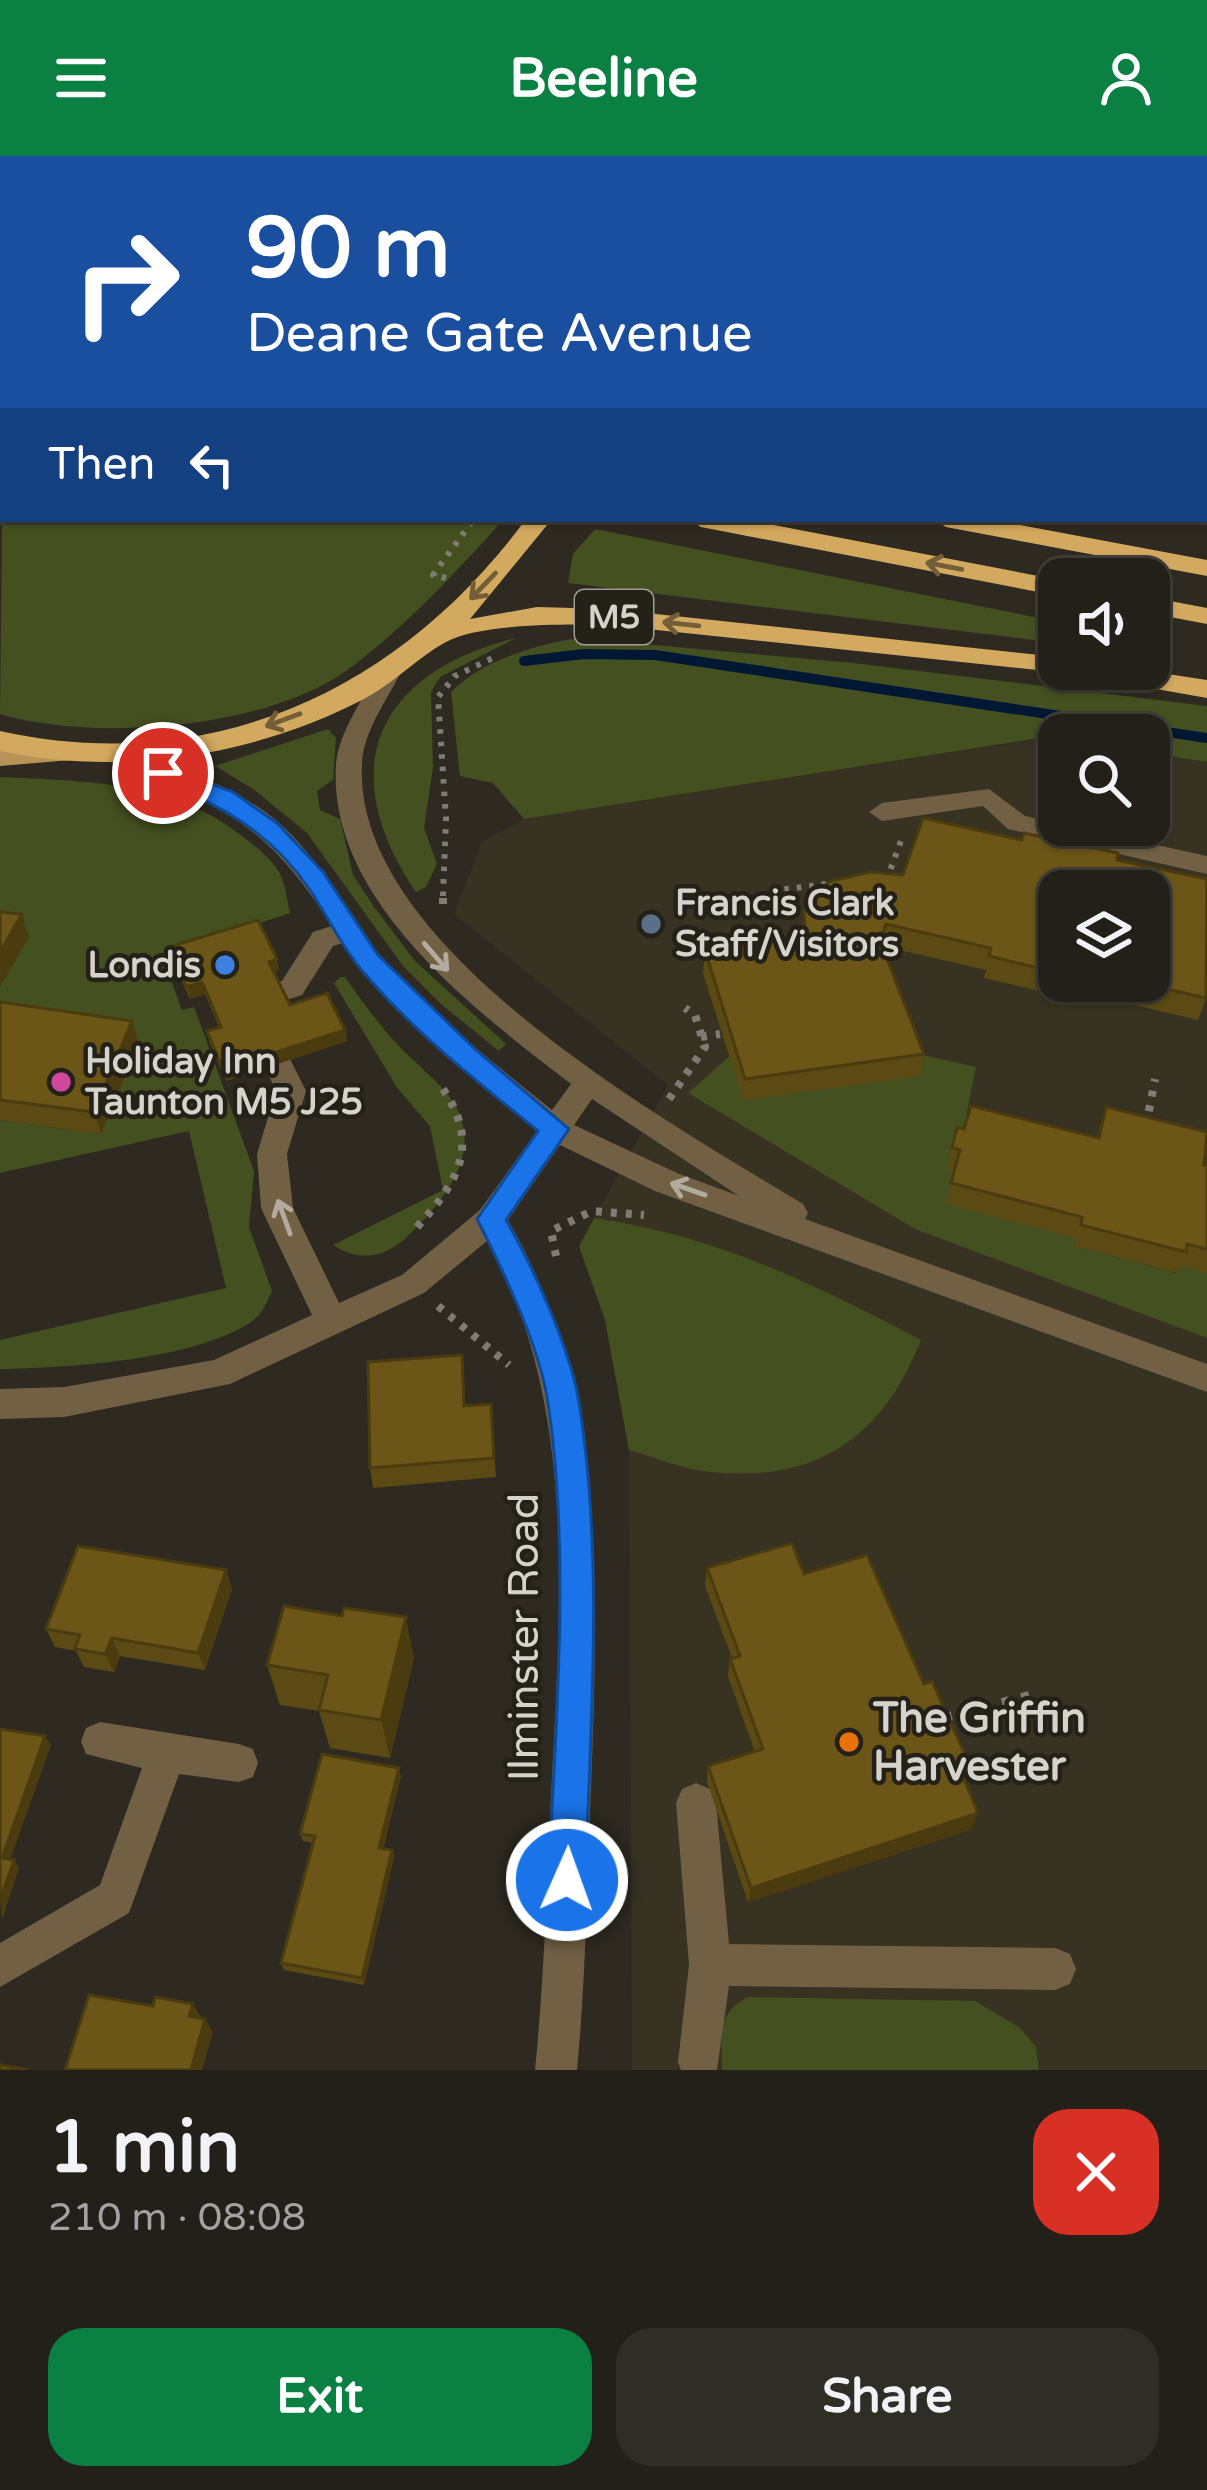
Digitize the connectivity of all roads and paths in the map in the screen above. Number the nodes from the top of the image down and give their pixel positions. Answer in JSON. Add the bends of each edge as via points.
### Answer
{"nodes":[{"id":1,"x":537,"y":522,"type":"edge"},
{"id":2,"x":717,"y":522,"type":"edge"},
{"id":3,"x":962,"y":522,"type":"edge"},
{"id":4,"x":1207,"y":568,"type":"edge"},
{"id":5,"x":1038,"y":584,"type":"edge"},
{"id":6,"x":1170,"y":609,"type":"edge"},
{"id":7,"x":1207,"y":616,"type":"edge"},
{"id":8,"x":432,"y":635,"type":"junction"},
{"id":9,"x":508,"y":650,"type":"dead end"},
{"id":10,"x":1038,"y":664,"type":"edge"},
{"id":11,"x":389,"y":672,"type":"junction"},
{"id":12,"x":1170,"y":683,"type":"edge"},
{"id":13,"x":1207,"y":689,"type":"edge"},
{"id":14,"x":0,"y":741,"type":"edge"},
{"id":15,"x":112,"y":753,"type":"junction"},
{"id":16,"x":62,"y":754,"type":"junction"},
{"id":17,"x":0,"y":758,"type":"edge"},
{"id":18,"x":893,"y":810,"type":"joint"},
{"id":19,"x":1207,"y":865,"type":"edge"},
{"id":20,"x":868,"y":878,"type":"edge"},
{"id":21,"x":849,"y":881,"type":"edge"},
{"id":22,"x":810,"y":886,"type":"junction"},
{"id":23,"x":772,"y":891,"type":"dead end"},
{"id":24,"x":819,"y":895,"type":"edge"},
{"id":25,"x":443,"y":908,"type":"dead end"},
{"id":26,"x":349,"y":931,"type":"junction"},
{"id":27,"x":280,"y":992,"type":"edge"},
{"id":28,"x":685,"y":1008,"type":"dead end"},
{"id":29,"x":720,"y":1034,"type":"edge"},
{"id":30,"x":701,"y":1037,"type":"junction"},
{"id":31,"x":278,"y":1064,"type":"edge"},
{"id":32,"x":590,"y":1079,"type":"junction"},
{"id":33,"x":1155,"y":1079,"type":"dead end"},
{"id":34,"x":434,"y":1080,"type":"dead end"},
{"id":35,"x":665,"y":1105,"type":"dead end"},
{"id":36,"x":555,"y":1129,"type":"junction"},
{"id":37,"x":1143,"y":1139,"type":"edge"},
{"id":38,"x":666,"y":1182,"type":"junction"},
{"id":39,"x":491,"y":1219,"type":"junction"},
{"id":40,"x":405,"y":1239,"type":"dead end"},
{"id":41,"x":838,"y":1241,"type":"junction"},
{"id":42,"x":561,"y":1265,"type":"dead end"},
{"id":43,"x":413,"y":1284,"type":"junction"},
{"id":44,"x":332,"y":1323,"type":"junction"},
{"id":45,"x":514,"y":1374,"type":"dead end"},
{"id":46,"x":1207,"y":1378,"type":"edge"},
{"id":47,"x":0,"y":1404,"type":"edge"},
{"id":48,"x":1035,"y":1694,"type":"dead end"},
{"id":49,"x":936,"y":1720,"type":"edge"},
{"id":50,"x":100,"y":1741,"type":"dead end"},
{"id":51,"x":167,"y":1753,"type":"junction"},
{"id":52,"x":239,"y":1763,"type":"dead end"},
{"id":53,"x":696,"y":1803,"type":"dead end"},
{"id":54,"x":710,"y":1965,"type":"junction"},
{"id":55,"x":0,"y":1966,"type":"edge"},
{"id":56,"x":1055,"y":1969,"type":"dead end"},
{"id":57,"x":699,"y":2062,"type":"dead end"},
{"id":58,"x":556,"y":2070,"type":"edge"}],
"edges":[{"from":1,"to":8,"type":"highway","one_way":true},
{"from":5,"to":2,"type":"highway","one_way":true},
{"from":3,"to":4,"type":"highway"},
{"from":6,"to":7,"type":"highway"},
{"from":10,"to":8,"type":"highway","number":"M5","one_way":true,"via":[[609,617],[537,615]]},
{"from":8,"to":11,"type":"highway"},
{"from":9,"to":25,"type":"path","via":[[441,687]]},
{"from":11,"to":15,"type":"highway","one_way":true,"via":[[242,735]]},
{"from":11,"to":32,"type":"street","one_way":true,"via":[[348,765],[367,862],[447,970]]},
{"from":12,"to":13,"type":"highway"},
{"from":14,"to":16,"type":"highway"},
{"from":15,"to":16,"type":"highway"},
{"from":15,"to":26,"type":"street","via":[[225,797],[270,829]]},
{"from":16,"to":17,"type":"main road"},
{"from":18,"to":19,"type":"street","via":[[989,797],[1017,823]]},
{"from":18,"to":20,"type":"path","via":[[908,819],[888,876]]},
{"from":21,"to":22,"type":"path"},
{"from":22,"to":23,"type":"path"},
{"from":22,"to":24,"type":"path"},
{"from":26,"to":27,"type":"street","via":[[322,939],[292,988]]},
{"from":26,"to":36,"type":"street","via":[[439,1032]]},
{"from":28,"to":30,"type":"path"},
{"from":29,"to":30,"type":"path"},
{"from":30,"to":35,"type":"path","via":[[703,1054]]},
{"from":44,"to":31,"type":"street","one_way":true,"via":[[277,1208],[272,1154],[291,1091]]},
{"from":32,"to":36,"type":"street"},
{"from":32,"to":41,"type":"street"},
{"from":33,"to":37,"type":"path"},
{"from":34,"to":40,"type":"path","via":[[457,1109],[466,1143],[442,1200]]},
{"from":36,"to":38,"type":"street"},
{"from":36,"to":39,"type":"street"},
{"from":41,"to":38,"type":"street","one_way":true},
{"from":38,"to":42,"type":"path","via":[[648,1215],[592,1211],[551,1231]]},
{"from":39,"to":43,"type":"street"},
{"from":39,"to":58,"type":"street","name":"Ilminster Road","via":[[549,1348],[562,1394],[571,1501],[576,1668]]},
{"from":41,"to":46,"type":"street"},
{"from":43,"to":44,"type":"street"},
{"from":43,"to":45,"type":"path"},
{"from":44,"to":47,"type":"street","via":[[173,1386]]},
{"from":48,"to":49,"type":"path"},
{"from":50,"to":51,"type":"street"},
{"from":51,"to":52,"type":"street"},
{"from":51,"to":55,"type":"street","via":[[115,1899]]},
{"from":53,"to":54,"type":"street"},
{"from":54,"to":56,"type":"street"},
{"from":54,"to":57,"type":"street"}]}
